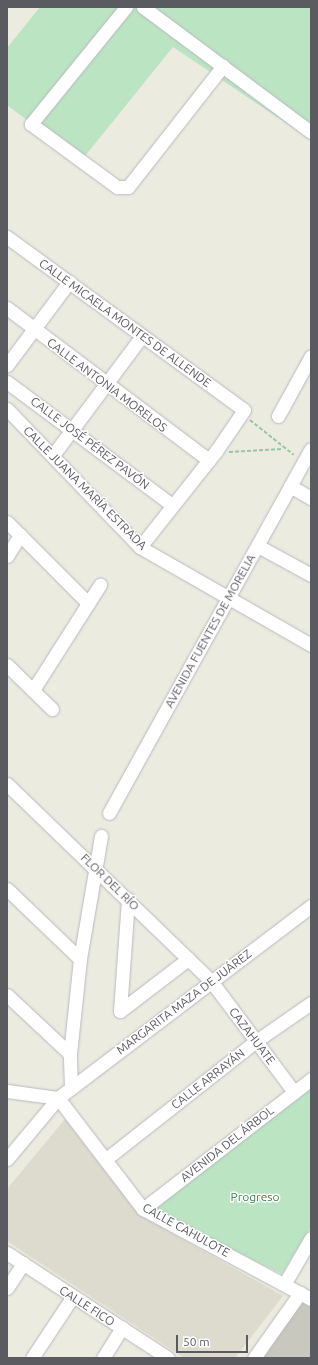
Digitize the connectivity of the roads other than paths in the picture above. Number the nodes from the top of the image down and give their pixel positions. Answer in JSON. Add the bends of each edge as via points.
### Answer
{"nodes":[{"id":1,"x":126,"y":7,"type":"edge"},
{"id":2,"x":143,"y":7,"type":"edge"},
{"id":3,"x":223,"y":66,"type":"junction"},
{"id":4,"x":311,"y":132,"type":"edge"},
{"id":5,"x":7,"y":237,"type":"edge"},
{"id":6,"x":69,"y":282,"type":"junction"},
{"id":7,"x":7,"y":308,"type":"edge"},
{"id":8,"x":34,"y":330,"type":"junction"},
{"id":9,"x":142,"y":336,"type":"junction"},
{"id":10,"x":311,"y":356,"type":"edge"},
{"id":11,"x":7,"y":365,"type":"edge"},
{"id":12,"x":7,"y":382,"type":"edge"},
{"id":13,"x":106,"y":384,"type":"junction"},
{"id":14,"x":10,"y":416,"type":"edge"},
{"id":15,"x":278,"y":416,"type":"dead end"},
{"id":16,"x":71,"y":430,"type":"junction"},
{"id":17,"x":308,"y":454,"type":"edge"},
{"id":18,"x":53,"y":455,"type":"junction"},
{"id":19,"x":212,"y":456,"type":"junction"},
{"id":20,"x":290,"y":486,"type":"junction"},
{"id":21,"x":311,"y":498,"type":"edge"},
{"id":22,"x":172,"y":505,"type":"junction"},
{"id":23,"x":7,"y":522,"type":"edge"},
{"id":24,"x":20,"y":534,"type":"junction"},
{"id":25,"x":258,"y":546,"type":"junction"},
{"id":26,"x":140,"y":547,"type":"junction"},
{"id":27,"x":7,"y":556,"type":"edge"},
{"id":28,"x":311,"y":575,"type":"edge"},
{"id":29,"x":100,"y":585,"type":"dead end"},
{"id":30,"x":228,"y":598,"type":"junction"},
{"id":31,"x":88,"y":603,"type":"junction"},
{"id":32,"x":311,"y":645,"type":"edge"},
{"id":33,"x":7,"y":665,"type":"edge"},
{"id":34,"x":33,"y":690,"type":"junction"},
{"id":35,"x":52,"y":709,"type":"dead end"},
{"id":36,"x":7,"y":784,"type":"edge"},
{"id":37,"x":109,"y":813,"type":"dead end"},
{"id":38,"x":101,"y":836,"type":"dead end"},
{"id":39,"x":95,"y":867,"type":"junction"},
{"id":40,"x":7,"y":889,"type":"edge"},
{"id":41,"x":128,"y":899,"type":"junction"},
{"id":42,"x":311,"y":906,"type":"edge"},
{"id":43,"x":80,"y":959,"type":"junction"},
{"id":44,"x":188,"y":959,"type":"junction"},
{"id":45,"x":211,"y":981,"type":"junction"},
{"id":46,"x":7,"y":995,"type":"edge"},
{"id":47,"x":311,"y":1003,"type":"edge"},
{"id":48,"x":256,"y":1041,"type":"junction"},
{"id":49,"x":70,"y":1054,"type":"junction"},
{"id":50,"x":311,"y":1079,"type":"edge"},
{"id":51,"x":72,"y":1088,"type":"junction"},
{"id":52,"x":7,"y":1090,"type":"edge"},
{"id":53,"x":294,"y":1092,"type":"junction"},
{"id":54,"x":58,"y":1098,"type":"junction"},
{"id":55,"x":7,"y":1159,"type":"edge"},
{"id":56,"x":106,"y":1159,"type":"junction"},
{"id":57,"x":143,"y":1208,"type":"junction"},
{"id":58,"x":311,"y":1238,"type":"edge"},
{"id":59,"x":7,"y":1253,"type":"edge"},
{"id":60,"x":23,"y":1263,"type":"junction"},
{"id":61,"x":285,"y":1283,"type":"junction"},
{"id":62,"x":7,"y":1288,"type":"edge"},
{"id":63,"x":73,"y":1296,"type":"junction"},
{"id":64,"x":306,"y":1296,"type":"edge"},
{"id":65,"x":122,"y":1328,"type":"junction"},
{"id":66,"x":32,"y":1358,"type":"edge"},
{"id":67,"x":103,"y":1358,"type":"edge"},
{"id":68,"x":168,"y":1358,"type":"edge"},
{"id":69,"x":254,"y":1358,"type":"edge"}],
"edges":[{"from":1,"to":3,"type":"street","via":[[31,124],[117,187],[128,187]]},
{"from":2,"to":3,"type":"street"},
{"from":3,"to":4,"type":"street"},
{"from":5,"to":6,"type":"street","name":"CALLE MICAELA MONTES DE ALLENDE"},
{"from":6,"to":8,"type":"street"},
{"from":6,"to":9,"type":"street","name":"CALLE MICAELA MONTES DE ALLENDE"},
{"from":7,"to":8,"type":"street","name":"CALLE ANTONIA MORELOS"},
{"from":8,"to":11,"type":"street"},
{"from":8,"to":13,"type":"street","name":"CALLE ANTONIA MORELOS"},
{"from":9,"to":13,"type":"street"},
{"from":9,"to":19,"type":"street","name":"CALLE MICAELA MONTES DE ALLENDE","via":[[243,412]]},
{"from":10,"to":15,"type":"street"},
{"from":12,"to":16,"type":"street","name":"CALLE JOSÉ PÉREZ PAVÓN"},
{"from":13,"to":16,"type":"street"},
{"from":13,"to":19,"type":"street","name":"CALLE ANTONIA MORELOS"},
{"from":14,"to":18,"type":"street","name":"CALLE JUANA MARÍA ESTRADA"},
{"from":16,"to":18,"type":"street"},
{"from":16,"to":22,"type":"street","name":"CALLE JOSÉ PÉREZ PAVÓN"},
{"from":17,"to":20,"type":"street","name":"AVENIDA FUENTES DE MORELIA"},
{"from":18,"to":26,"type":"street","name":"CALLE JUANA MARÍA ESTRADA"},
{"from":19,"to":22,"type":"street"},
{"from":20,"to":21,"type":"street"},
{"from":20,"to":25,"type":"street","name":"AVENIDA FUENTES DE MORELIA"},
{"from":22,"to":26,"type":"street"},
{"from":23,"to":24,"type":"street"},
{"from":24,"to":27,"type":"street"},
{"from":24,"to":31,"type":"street"},
{"from":25,"to":28,"type":"street"},
{"from":25,"to":30,"type":"street","name":"AVENIDA FUENTES DE MORELIA"},
{"from":26,"to":30,"type":"street","name":"CALLE JUANA MARÍA ESTRADA"},
{"from":29,"to":31,"type":"street"},
{"from":30,"to":32,"type":"street","name":"CALLE JUANA MARÍA ESTRADA"},
{"from":30,"to":37,"type":"street","name":"AVENIDA FUENTES DE MORELIA"},
{"from":31,"to":34,"type":"street"},
{"from":33,"to":34,"type":"street"},
{"from":34,"to":35,"type":"street"},
{"from":36,"to":39,"type":"street","name":"FLOR DEL RÍO"},
{"from":38,"to":39,"type":"street"},
{"from":39,"to":41,"type":"street","name":"FLOR DEL RÍO"},
{"from":39,"to":43,"type":"street"},
{"from":40,"to":43,"type":"street"},
{"from":41,"to":44,"type":"street","name":"FLOR DEL RÍO"},
{"from":41,"to":44,"type":"street","via":[[120,1010]]},
{"from":42,"to":45,"type":"street","name":"MARGARITA MAZA DE JUÁREZ"},
{"from":43,"to":49,"type":"street"},
{"from":44,"to":45,"type":"street","name":"FLOR DEL RÍO"},
{"from":45,"to":48,"type":"street","name":"CAZAHUATE"},
{"from":45,"to":51,"type":"street","name":"MARGARITA MAZA DE JUÁREZ"},
{"from":46,"to":49,"type":"street"},
{"from":47,"to":48,"type":"street","name":"CALLE ARRAYÁN"},
{"from":48,"to":53,"type":"street","name":"CAZAHUATE"},
{"from":48,"to":56,"type":"street","name":"CALLE ARRAYÁN"},
{"from":49,"to":51,"type":"street"},
{"from":50,"to":53,"type":"street","name":"AVENIDA DEL ÁRBOL"},
{"from":51,"to":54,"type":"street","name":"MARGARITA MAZA DE JUÁREZ"},
{"from":52,"to":54,"type":"street"},
{"from":53,"to":57,"type":"street","name":"AVENIDA DEL ÁRBOL"},
{"from":54,"to":55,"type":"street","name":"MARGARITA MAZA DE JUÁREZ"},
{"from":54,"to":56,"type":"street","name":"CALLE CAHULOTE"},
{"from":56,"to":57,"type":"street","name":"CALLE CAHULOTE"},
{"from":57,"to":61,"type":"street","name":"CALLE CAHULOTE"},
{"from":58,"to":61,"type":"street"},
{"from":59,"to":60,"type":"street","name":"CALLE FICO"},
{"from":60,"to":62,"type":"street"},
{"from":60,"to":63,"type":"street","name":"CALLE FICO"},
{"from":61,"to":64,"type":"street","name":"CALLE CAHULOTE"},
{"from":63,"to":65,"type":"street","name":"CALLE FICO"},
{"from":63,"to":66,"type":"street"},
{"from":64,"to":69,"type":"street"},
{"from":65,"to":67,"type":"street"},
{"from":65,"to":68,"type":"street","name":"CALLE FICO"}]}
